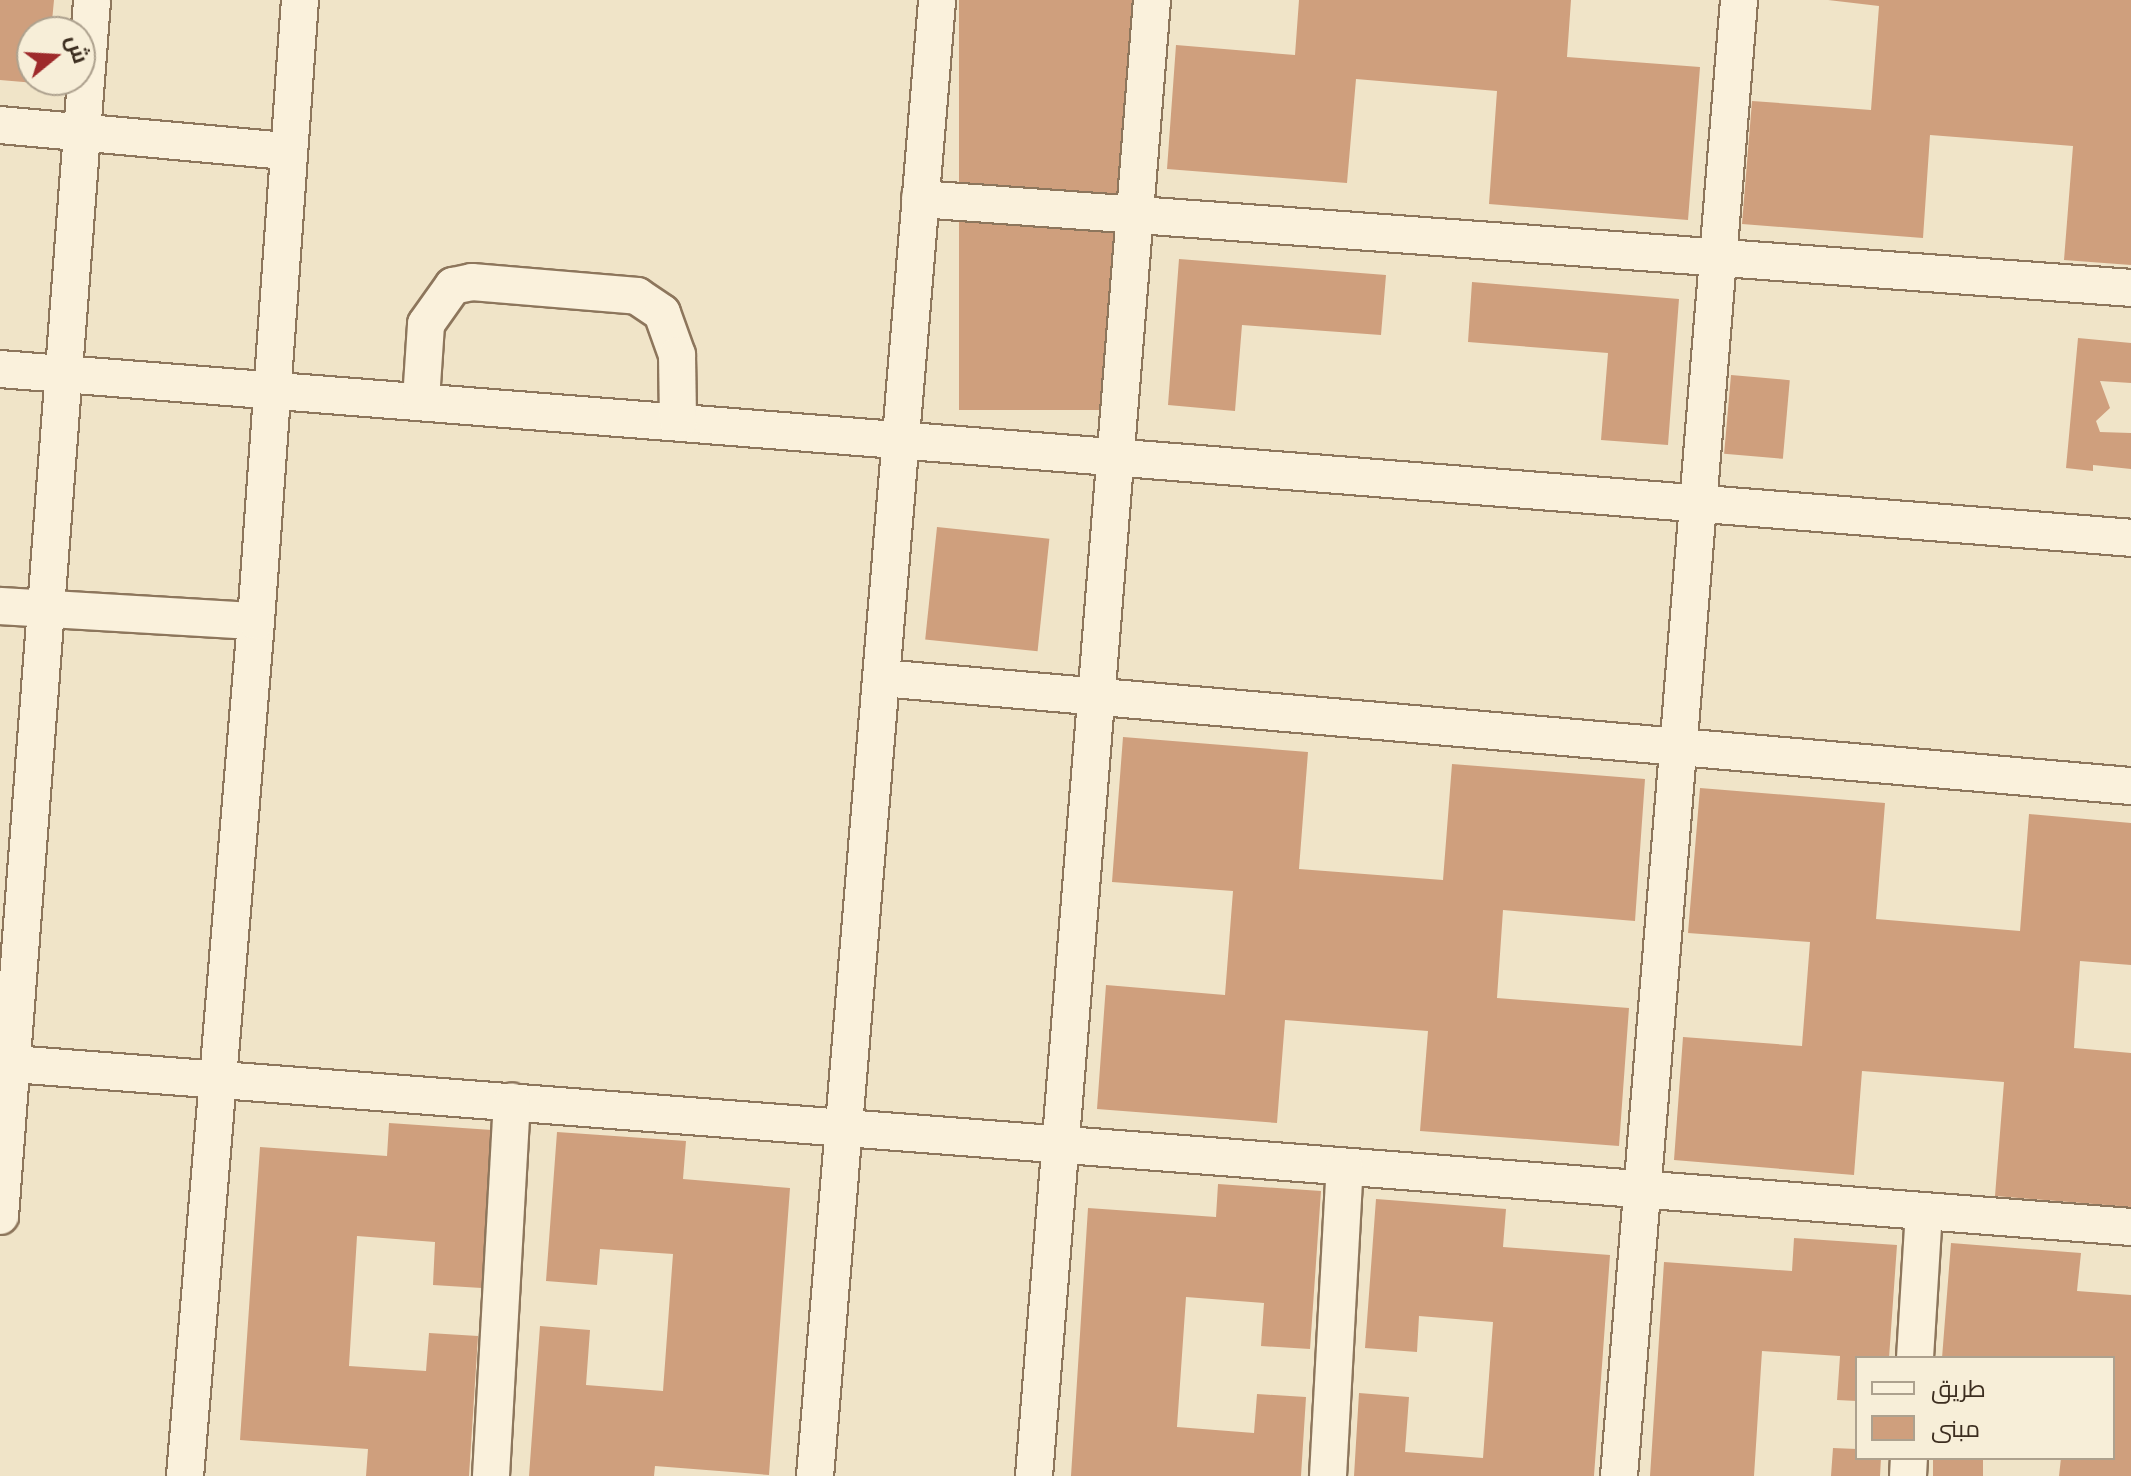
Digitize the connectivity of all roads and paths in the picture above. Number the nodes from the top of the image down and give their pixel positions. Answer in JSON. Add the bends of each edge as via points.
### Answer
{"nodes":[{"id":1,"x":92,"y":0,"type":"edge"},
{"id":2,"x":300,"y":0,"type":"edge"},
{"id":3,"x":937,"y":0,"type":"edge"},
{"id":4,"x":1152,"y":0,"type":"edge"},
{"id":5,"x":1739,"y":0,"type":"edge"},
{"id":6,"x":0,"y":125,"type":"edge"},
{"id":7,"x":82,"y":132,"type":"junction"},
{"id":8,"x":288,"y":151,"type":"junction"},
{"id":9,"x":920,"y":199,"type":"junction"},
{"id":10,"x":1135,"y":213,"type":"junction"},
{"id":11,"x":1718,"y":257,"type":"junction"},
{"id":12,"x":2131,"y":288,"type":"edge"},
{"id":13,"x":0,"y":369,"type":"edge"},
{"id":14,"x":63,"y":374,"type":"junction"},
{"id":15,"x":270,"y":387,"type":"junction"},
{"id":16,"x":421,"y":400,"type":"junction"},
{"id":17,"x":678,"y":422,"type":"junction"},
{"id":18,"x":901,"y":440,"type":"junction"},
{"id":19,"x":1115,"y":455,"type":"junction"},
{"id":20,"x":1698,"y":504,"type":"junction"},
{"id":21,"x":2131,"y":538,"type":"edge"},
{"id":22,"x":0,"y":606,"type":"edge"},
{"id":23,"x":45,"y":609,"type":"junction"},
{"id":24,"x":256,"y":621,"type":"junction"},
{"id":25,"x":881,"y":678,"type":"junction"},
{"id":26,"x":1096,"y":695,"type":"junction"},
{"id":27,"x":1678,"y":747,"type":"junction"},
{"id":28,"x":2131,"y":786,"type":"edge"},
{"id":29,"x":6,"y":1063,"type":"edge"},
{"id":30,"x":216,"y":1079,"type":"junction"},
{"id":31,"x":512,"y":1102,"type":"junction"},
{"id":32,"x":844,"y":1128,"type":"junction"},
{"id":33,"x":1061,"y":1145,"type":"junction"},
{"id":34,"x":1345,"y":1167,"type":"junction"},
{"id":35,"x":1642,"y":1189,"type":"junction"},
{"id":36,"x":1924,"y":1211,"type":"junction"},
{"id":37,"x":0,"y":1216,"type":"edge"},
{"id":38,"x":2131,"y":1227,"type":"edge"},
{"id":39,"x":1915,"y":1356,"type":"edge"},
{"id":40,"x":185,"y":1476,"type":"edge"},
{"id":41,"x":491,"y":1476,"type":"edge"},
{"id":42,"x":815,"y":1476,"type":"edge"},
{"id":43,"x":1034,"y":1476,"type":"edge"},
{"id":44,"x":1328,"y":1476,"type":"edge"},
{"id":45,"x":1619,"y":1476,"type":"edge"}],
"edges":[{"from":1,"to":7,"type":"street"},
{"from":2,"to":8,"type":"street"},
{"from":3,"to":9,"type":"street"},
{"from":4,"to":10,"type":"street"},
{"from":5,"to":11,"type":"street"},
{"from":6,"to":7,"type":"street"},
{"from":7,"to":8,"type":"street"},
{"from":7,"to":14,"type":"street"},
{"from":8,"to":15,"type":"street"},
{"from":9,"to":10,"type":"street"},
{"from":9,"to":18,"type":"street"},
{"from":10,"to":11,"type":"street"},
{"from":10,"to":19,"type":"street"},
{"from":11,"to":12,"type":"street"},
{"from":11,"to":20,"type":"street"},
{"from":13,"to":14,"type":"street"},
{"from":14,"to":15,"type":"street"},
{"from":14,"to":23,"type":"street"},
{"from":15,"to":16,"type":"street"},
{"from":15,"to":24,"type":"street"},
{"from":16,"to":17,"type":"street"},
{"from":16,"to":17,"type":"street","via":[[426,324],[453,286],[472,282],[637,296],[662,313],[677,355]]},
{"from":17,"to":18,"type":"street"},
{"from":18,"to":19,"type":"street"},
{"from":18,"to":25,"type":"street"},
{"from":19,"to":20,"type":"street"},
{"from":19,"to":26,"type":"street"},
{"from":20,"to":21,"type":"street"},
{"from":20,"to":27,"type":"street"},
{"from":22,"to":23,"type":"street"},
{"from":23,"to":24,"type":"street"},
{"from":23,"to":29,"type":"street"},
{"from":24,"to":30,"type":"street"},
{"from":25,"to":26,"type":"street"},
{"from":25,"to":32,"type":"street"},
{"from":26,"to":27,"type":"street"},
{"from":26,"to":33,"type":"street"},
{"from":27,"to":28,"type":"street"},
{"from":27,"to":35,"type":"street"},
{"from":29,"to":30,"type":"street"},
{"from":29,"to":37,"type":"street"},
{"from":30,"to":31,"type":"street"},
{"from":30,"to":40,"type":"street"},
{"from":31,"to":32,"type":"street"},
{"from":31,"to":41,"type":"street"},
{"from":32,"to":33,"type":"street"},
{"from":32,"to":42,"type":"street"},
{"from":33,"to":34,"type":"street"},
{"from":33,"to":43,"type":"street"},
{"from":34,"to":35,"type":"street"},
{"from":34,"to":44,"type":"street"},
{"from":35,"to":36,"type":"street"},
{"from":35,"to":45,"type":"street"},
{"from":36,"to":38,"type":"street"},
{"from":36,"to":39,"type":"street"}]}
